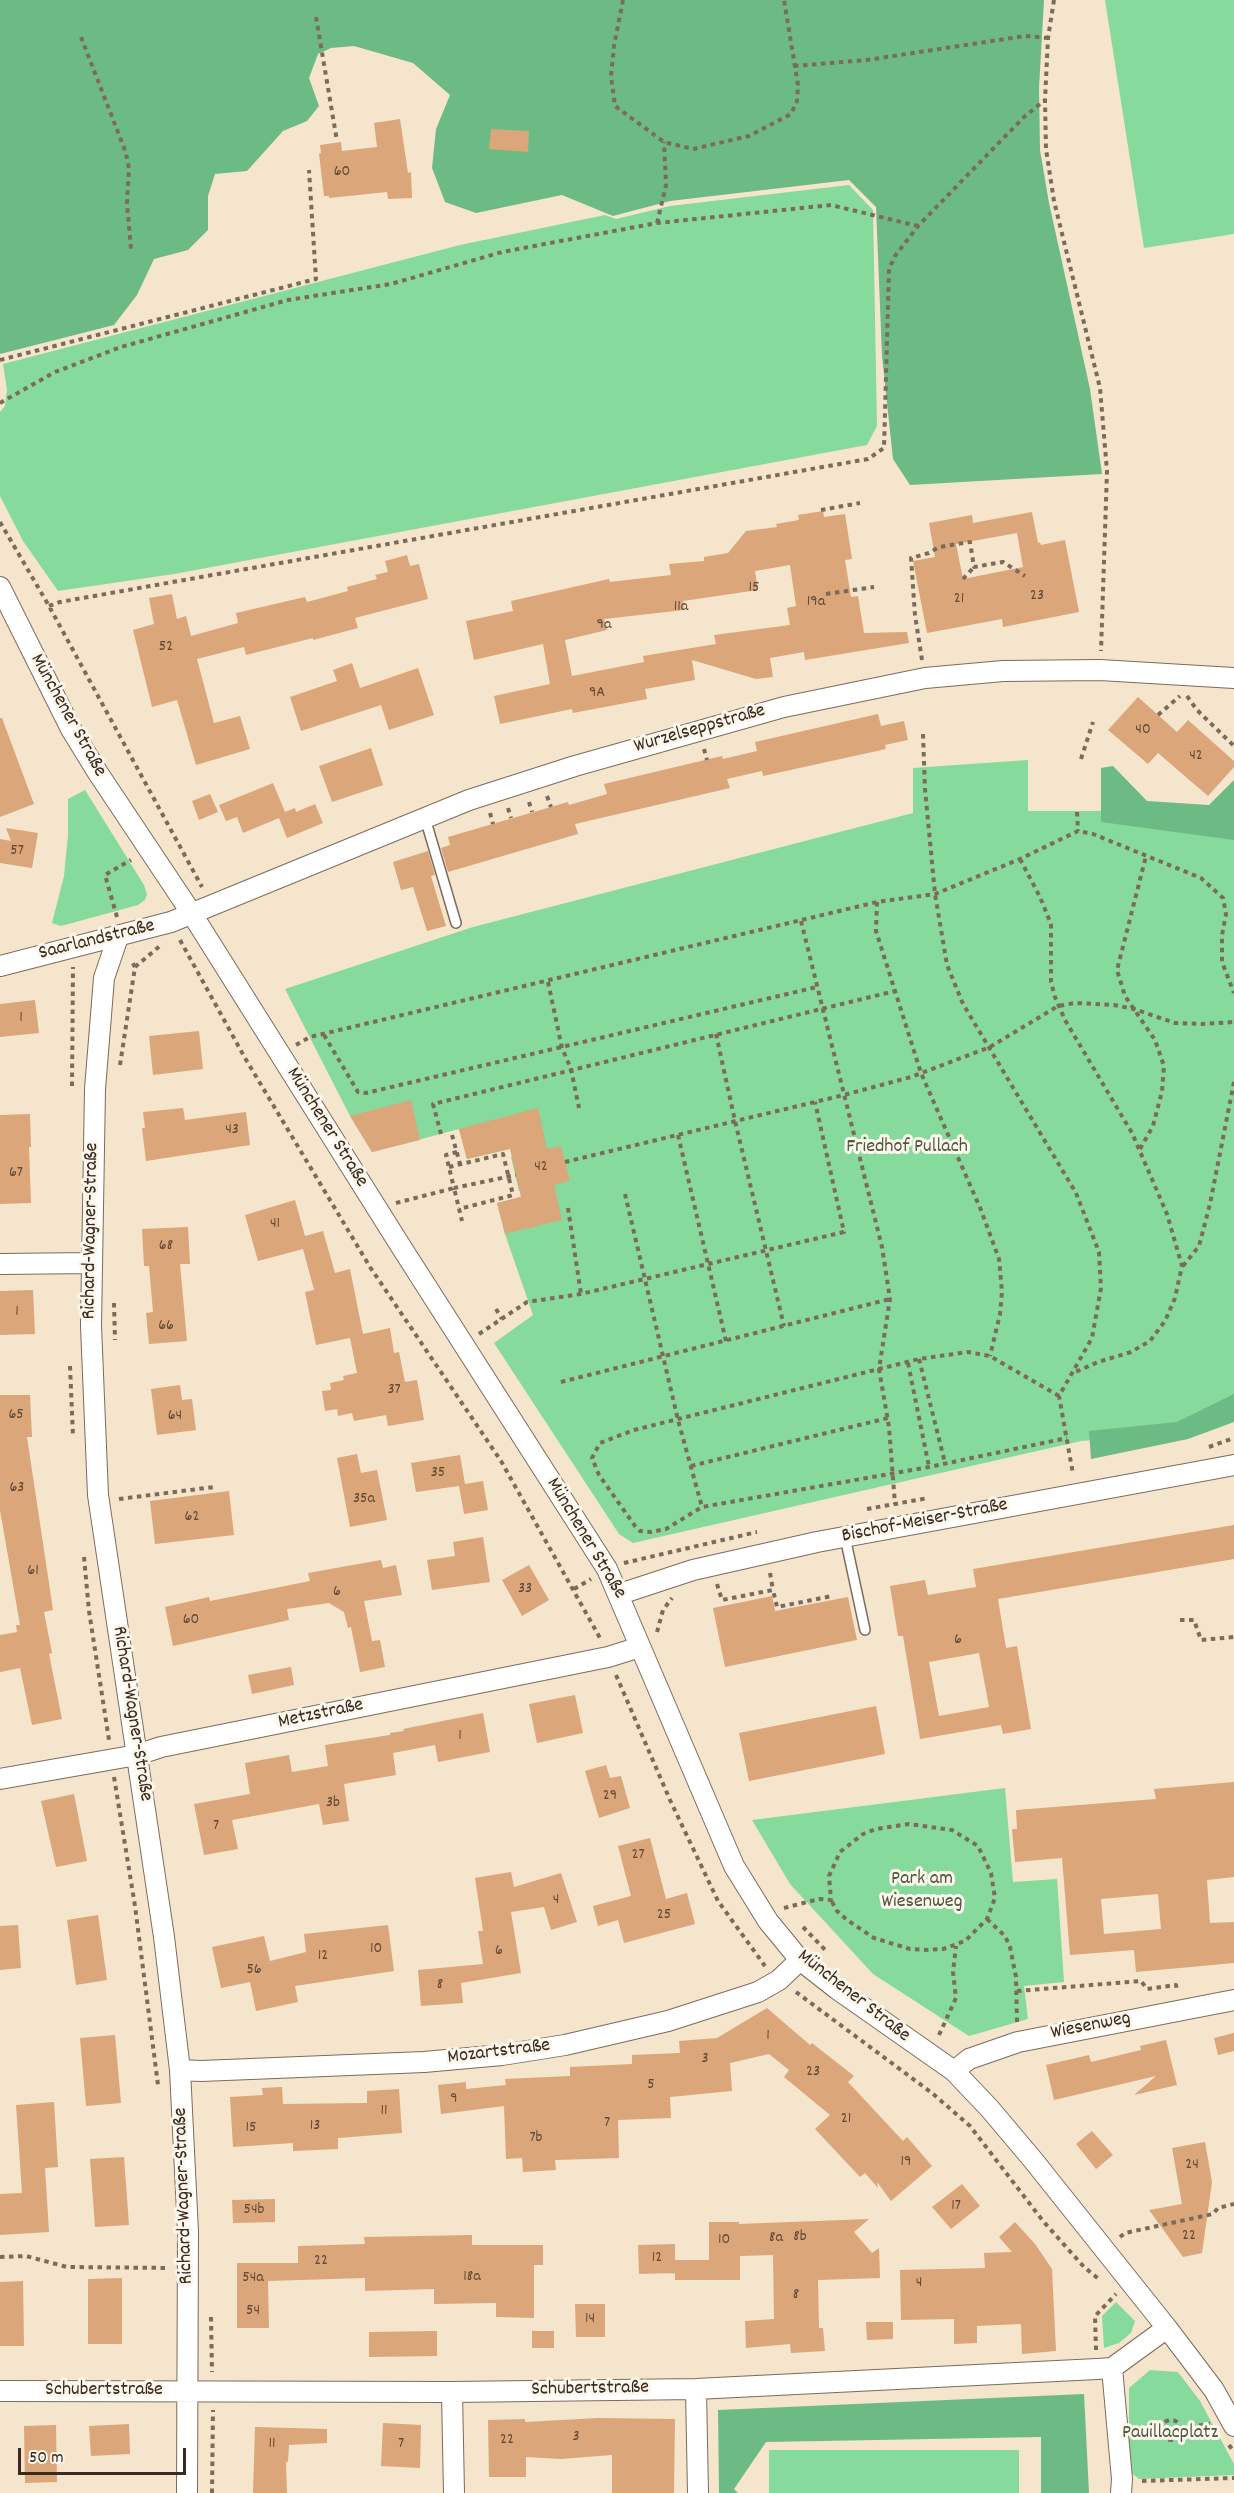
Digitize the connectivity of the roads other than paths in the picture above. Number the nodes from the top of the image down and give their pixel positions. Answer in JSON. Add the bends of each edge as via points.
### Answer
{"nodes":[{"id":1,"x":0,"y":587,"type":"edge"},
{"id":2,"x":1234,"y":678,"type":"edge"},
{"id":3,"x":425,"y":818,"type":"junction"},
{"id":4,"x":192,"y":914,"type":"junction"},
{"id":5,"x":456,"y":923,"type":"dead end"},
{"id":6,"x":118,"y":928,"type":"junction"},
{"id":7,"x":0,"y":966,"type":"edge"},
{"id":8,"x":91,"y":1263,"type":"junction"},
{"id":9,"x":0,"y":1264,"type":"edge"},
{"id":10,"x":1234,"y":1465,"type":"edge"},
{"id":11,"x":845,"y":1537,"type":"junction"},
{"id":12,"x":626,"y":1591,"type":"junction"},
{"id":13,"x":865,"y":1630,"type":"dead end"},
{"id":14,"x":647,"y":1645,"type":"junction"},
{"id":15,"x":137,"y":1755,"type":"junction"},
{"id":16,"x":0,"y":1779,"type":"edge"},
{"id":17,"x":800,"y":1960,"type":"junction"},
{"id":18,"x":1234,"y":2000,"type":"edge"},
{"id":19,"x":962,"y":2065,"type":"junction"},
{"id":20,"x":180,"y":2070,"type":"junction"},
{"id":21,"x":1167,"y":2328,"type":"junction"},
{"id":22,"x":1104,"y":2368,"type":"junction"},
{"id":23,"x":696,"y":2389,"type":"junction"},
{"id":24,"x":0,"y":2391,"type":"edge"},
{"id":25,"x":188,"y":2392,"type":"junction"},
{"id":26,"x":452,"y":2392,"type":"junction"},
{"id":27,"x":1225,"y":2425,"type":"edge"},
{"id":28,"x":1121,"y":2486,"type":"edge"},
{"id":29,"x":187,"y":2493,"type":"edge"},
{"id":30,"x":454,"y":2493,"type":"edge"},
{"id":31,"x":698,"y":2493,"type":"edge"}],
"edges":[{"from":1,"to":4,"type":"street","name":"Münchener Straße","via":[[75,736]]},
{"from":2,"to":3,"type":"street","name":"Wurzelseppstraße","via":[[1100,670],[1003,671],[925,678],[784,707],[575,766]]},
{"from":3,"to":4,"type":"street","name":"Wurzelseppstraße"},
{"from":3,"to":5,"type":"lane"},
{"from":4,"to":6,"type":"street","name":"Saarlandstraße","via":[[171,922]]},
{"from":4,"to":12,"type":"street","name":"Münchener Straße","via":[[592,1545]]},
{"from":6,"to":7,"type":"street","name":"Saarlandstraße"},
{"from":6,"to":8,"type":"street","name":"Richard-Wagner-Straße","via":[[104,978],[96,1075]]},
{"from":8,"to":9,"type":"street"},
{"from":8,"to":15,"type":"street","name":"Richard-Wagner-Straße","via":[[98,1495]]},
{"from":10,"to":11,"type":"street","name":"Bischof-Meiser-Straße"},
{"from":11,"to":12,"type":"street","name":"Bischof-Meiser-Straße","via":[[693,1570]]},
{"from":11,"to":13,"type":"lane"},
{"from":12,"to":14,"type":"street","name":"Münchener Straße"},
{"from":14,"to":15,"type":"street","name":"Metzstraße"},
{"from":14,"to":17,"type":"street","name":"Münchener Straße","via":[[734,1866],[768,1922]]},
{"from":15,"to":16,"type":"street","name":"Metzstraße"},
{"from":15,"to":20,"type":"street","name":"Richard-Wagner-Straße"},
{"from":17,"to":19,"type":"street","name":"Münchener Straße","via":[[837,1989]]},
{"from":17,"to":20,"type":"street","name":"Mozartstraße","via":[[779,1980],[758,1992],[668,2020],[565,2044],[424,2062]]},
{"from":18,"to":19,"type":"street","name":"Wiesenweg","via":[[1018,2042]]},
{"from":19,"to":21,"type":"street","name":"Münchener Straße"},
{"from":20,"to":25,"type":"street","name":"Richard-Wagner-Straße","via":[[187,2190]]},
{"from":21,"to":22,"type":"street"},
{"from":21,"to":27,"type":"street","name":"Münchener Straße","via":[[1214,2390]]},
{"from":22,"to":23,"type":"street","name":"Schubertstraße"},
{"from":22,"to":28,"type":"street"},
{"from":23,"to":26,"type":"street","name":"Schubertstraße"},
{"from":23,"to":31,"type":"street"},
{"from":24,"to":25,"type":"street","name":"Schubertstraße"},
{"from":25,"to":26,"type":"street","name":"Schubertstraße"},
{"from":25,"to":29,"type":"street","name":"Richard-Wagner-Straße"},
{"from":26,"to":30,"type":"street"}]}
